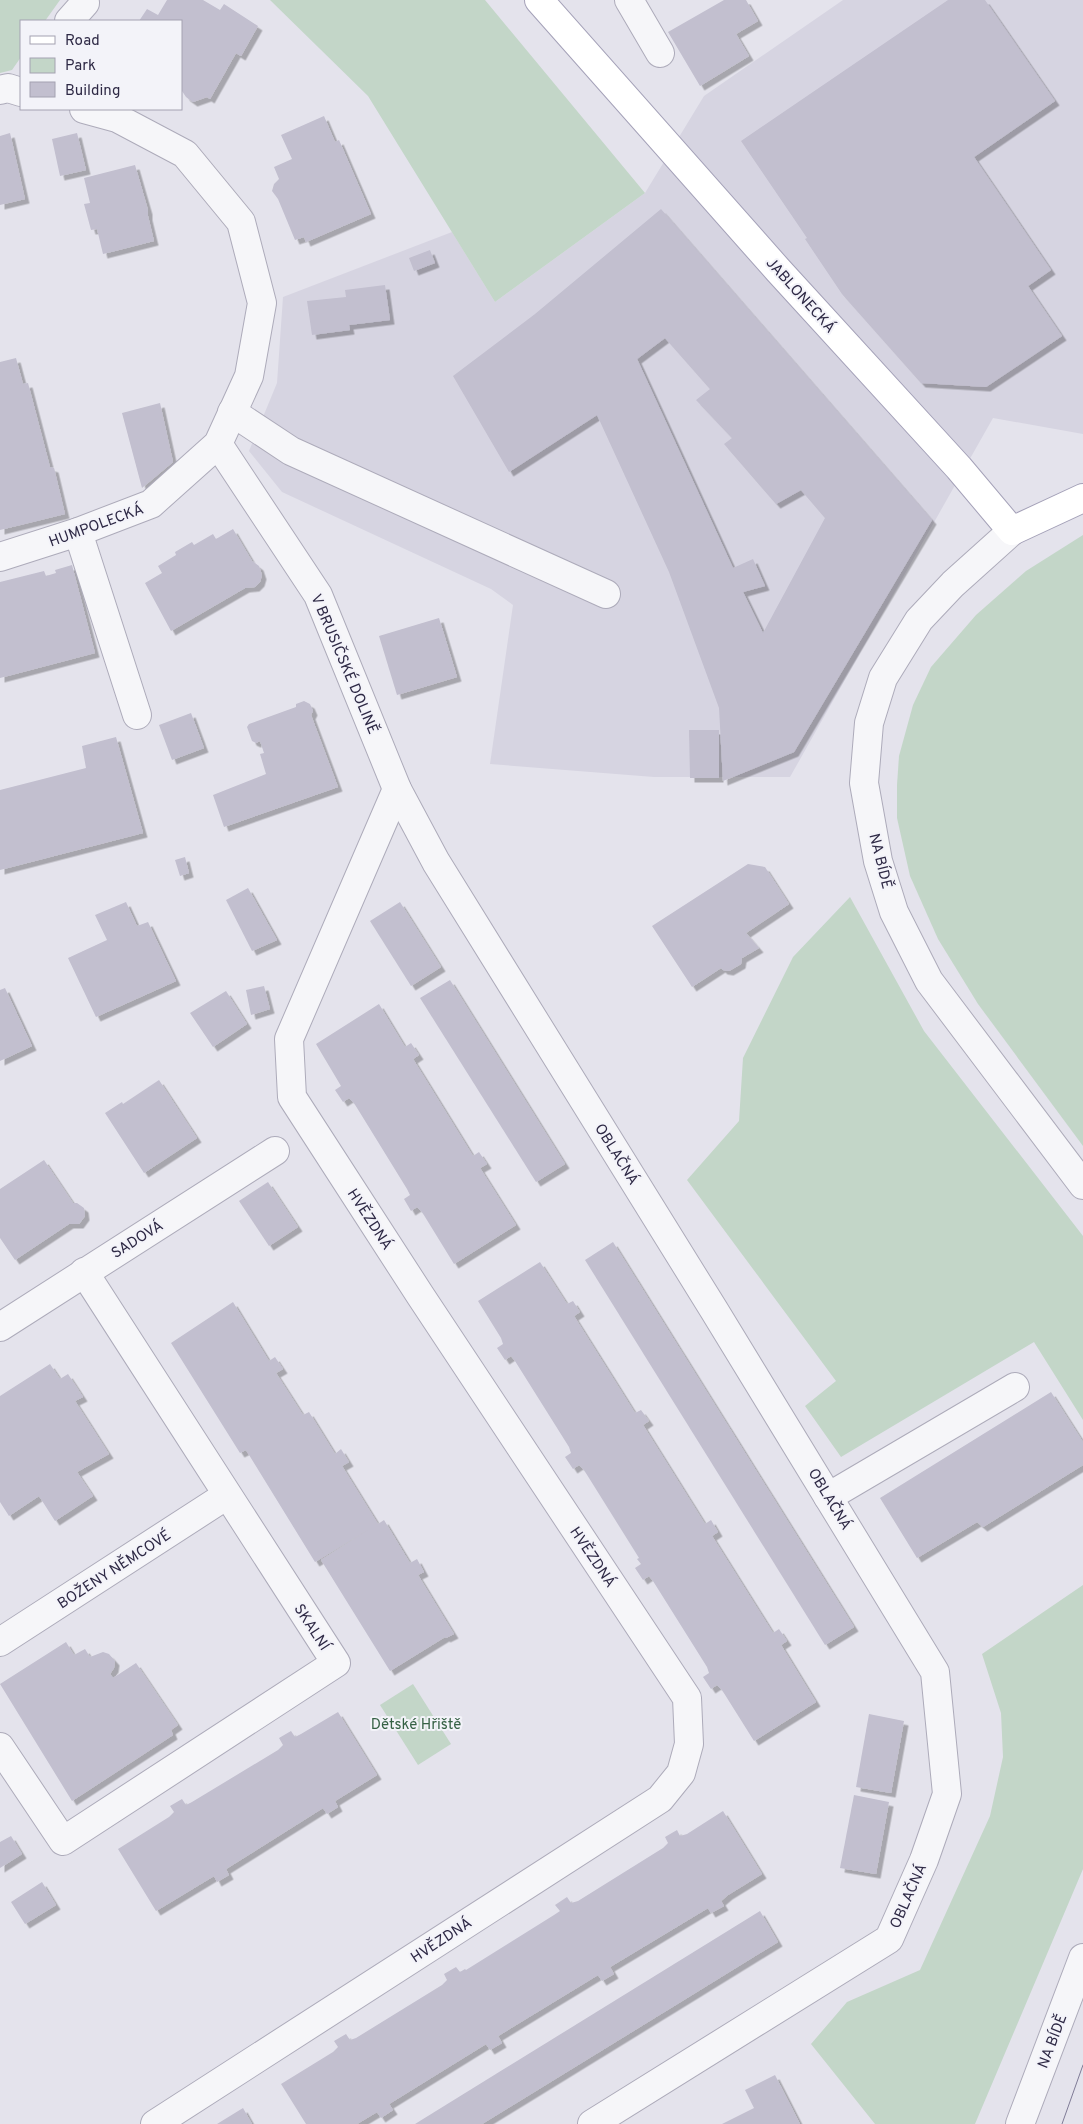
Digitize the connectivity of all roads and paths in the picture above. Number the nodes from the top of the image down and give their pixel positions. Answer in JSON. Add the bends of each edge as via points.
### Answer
{"nodes":[{"id":1,"x":539,"y":0,"type":"edge"},
{"id":2,"x":629,"y":0,"type":"edge"},
{"id":3,"x":660,"y":53,"type":"dead end"},
{"id":4,"x":88,"y":110,"type":"edge"},
{"id":5,"x":232,"y":412,"type":"junction"},
{"id":6,"x":218,"y":444,"type":"junction"},
{"id":7,"x":1083,"y":498,"type":"edge"},
{"id":8,"x":1012,"y":531,"type":"junction"},
{"id":9,"x":78,"y":532,"type":"junction"},
{"id":10,"x":0,"y":557,"type":"edge"},
{"id":11,"x":606,"y":594,"type":"dead end"},
{"id":12,"x":137,"y":715,"type":"dead end"},
{"id":13,"x":397,"y":788,"type":"junction"},
{"id":14,"x":275,"y":1151,"type":"dead end"},
{"id":15,"x":1083,"y":1184,"type":"edge"},
{"id":16,"x":84,"y":1272,"type":"junction"},
{"id":17,"x":0,"y":1327,"type":"edge"},
{"id":18,"x":1015,"y":1387,"type":"dead end"},
{"id":19,"x":227,"y":1495,"type":"junction"},
{"id":20,"x":828,"y":1497,"type":"junction"},
{"id":21,"x":0,"y":1642,"type":"edge"},
{"id":22,"x":0,"y":1747,"type":"edge"},
{"id":23,"x":1083,"y":1958,"type":"edge"},
{"id":24,"x":155,"y":2124,"type":"edge"},
{"id":25,"x":592,"y":2124,"type":"edge"},
{"id":26,"x":1020,"y":2124,"type":"edge"}],
"edges":[{"from":1,"to":8,"type":"main road","name":"JABLONECKÁ"},
{"from":2,"to":3,"type":"street"},
{"from":4,"to":5,"type":"street","name":"HUMPOLECKÁ","via":[[117,118],[186,154],[241,222],[262,303],[249,376]]},
{"from":5,"to":6,"type":"street","name":"HUMPOLECKÁ"},
{"from":5,"to":11,"type":"street","via":[[291,451]]},
{"from":6,"to":9,"type":"street","name":"HUMPOLECKÁ","via":[[151,504]]},
{"from":6,"to":13,"type":"street","name":"V BRUSIČSKÉ DOLINĚ","via":[[318,595]]},
{"from":7,"to":8,"type":"main road"},
{"from":8,"to":15,"type":"street","name":"NA BÍDĚ","via":[[953,584],[919,620],[883,678],[869,723],[864,783],[878,861],[894,912],[929,981]]},
{"from":9,"to":10,"type":"street","name":"HUMPOLECKÁ"},
{"from":9,"to":12,"type":"street"},
{"from":13,"to":20,"type":"street","name":"OBLAČNÁ","via":[[436,862],[487,947]]},
{"from":13,"to":24,"type":"street","name":"HVĚZDNÁ","via":[[288,1039],[292,1097],[687,1698],[690,1744],[681,1773],[660,1799]]},
{"from":14,"to":16,"type":"street","name":"SADOVÁ"},
{"from":16,"to":17,"type":"street","name":"SADOVÁ"},
{"from":16,"to":19,"type":"street","name":"SKALNÍ"},
{"from":18,"to":20,"type":"street"},
{"from":19,"to":21,"type":"street","name":"BOŽENY NĚMCOVÉ"},
{"from":19,"to":22,"type":"street","name":"SKALNÍ","via":[[336,1663],[63,1841]]},
{"from":20,"to":25,"type":"street","name":"OBLAČNÁ","via":[[935,1672],[947,1794],[924,1860],[889,1939]]},
{"from":23,"to":26,"type":"street","name":"NA BÍDĚ"}]}
